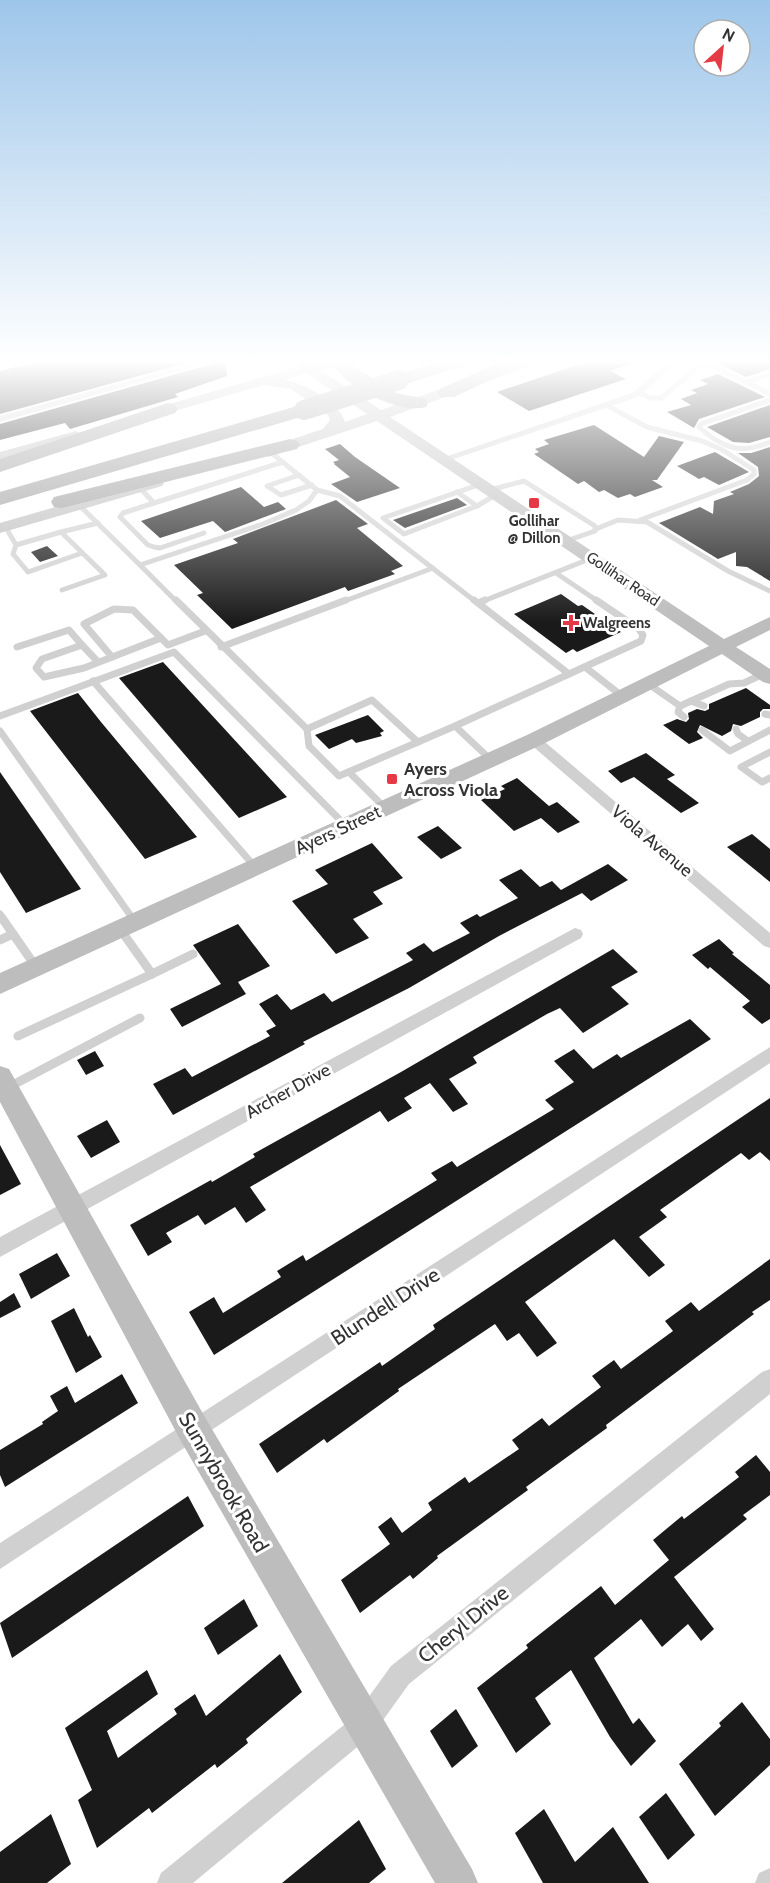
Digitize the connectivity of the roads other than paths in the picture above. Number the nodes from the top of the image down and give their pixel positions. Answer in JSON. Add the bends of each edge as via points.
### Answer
{"nodes":[{"id":1,"x":32,"y":448,"type":"edge"},
{"id":2,"x":53,"y":448,"type":"edge"},
{"id":3,"x":154,"y":448,"type":"edge"},
{"id":4,"x":298,"y":448,"type":"edge"},
{"id":5,"x":427,"y":448,"type":"edge"},
{"id":6,"x":477,"y":448,"type":"edge"},
{"id":7,"x":718,"y":448,"type":"edge"},
{"id":8,"x":735,"y":448,"type":"edge"},
{"id":9,"x":755,"y":448,"type":"edge"},
{"id":10,"x":287,"y":454,"type":"junction"},
{"id":11,"x":0,"y":457,"type":"edge"},
{"id":12,"x":444,"y":459,"type":"junction"},
{"id":13,"x":0,"y":466,"type":"edge"},
{"id":14,"x":299,"y":475,"type":"junction"},
{"id":15,"x":312,"y":485,"type":"junction"},
{"id":16,"x":140,"y":488,"type":"junction"},
{"id":17,"x":490,"y":489,"type":"junction"},
{"id":18,"x":318,"y":490,"type":"junction"},
{"id":19,"x":457,"y":492,"type":"junction"},
{"id":20,"x":4,"y":493,"type":"edge"},
{"id":21,"x":154,"y":503,"type":"junction"},
{"id":22,"x":79,"y":505,"type":"junction"},
{"id":23,"x":477,"y":506,"type":"junction"},
{"id":24,"x":640,"y":520,"type":"junction"},
{"id":25,"x":98,"y":523,"type":"junction"},
{"id":26,"x":124,"y":523,"type":"junction"},
{"id":27,"x":2,"y":524,"type":"edge"},
{"id":28,"x":596,"y":529,"type":"junction"},
{"id":29,"x":104,"y":530,"type":"junction"},
{"id":30,"x":61,"y":532,"type":"junction"},
{"id":31,"x":204,"y":533,"type":"dead end"},
{"id":32,"x":566,"y":541,"type":"junction"},
{"id":33,"x":16,"y":545,"type":"junction"},
{"id":34,"x":82,"y":553,"type":"junction"},
{"id":35,"x":592,"y":558,"type":"junction"},
{"id":36,"x":140,"y":565,"type":"junction"},
{"id":37,"x":433,"y":568,"type":"junction"},
{"id":38,"x":556,"y":573,"type":"junction"},
{"id":39,"x":62,"y":590,"type":"dead end"},
{"id":40,"x":770,"y":591,"type":"edge"},
{"id":41,"x":478,"y":603,"type":"junction"},
{"id":42,"x":770,"y":623,"type":"edge"},
{"id":43,"x":84,"y":624,"type":"junction"},
{"id":44,"x":69,"y":630,"type":"junction"},
{"id":45,"x":205,"y":631,"type":"junction"},
{"id":46,"x":161,"y":638,"type":"junction"},
{"id":47,"x":82,"y":645,"type":"junction"},
{"id":48,"x":721,"y":645,"type":"junction"},
{"id":49,"x":17,"y":647,"type":"dead end"},
{"id":50,"x":221,"y":647,"type":"junction"},
{"id":51,"x":112,"y":657,"type":"junction"},
{"id":52,"x":98,"y":662,"type":"junction"},
{"id":53,"x":585,"y":667,"type":"junction"},
{"id":54,"x":569,"y":674,"type":"junction"},
{"id":55,"x":767,"y":676,"type":"edge"},
{"id":56,"x":93,"y":681,"type":"junction"},
{"id":57,"x":647,"y":683,"type":"junction"},
{"id":58,"x":622,"y":696,"type":"junction"},
{"id":59,"x":694,"y":705,"type":"junction"},
{"id":60,"x":680,"y":706,"type":"junction"},
{"id":61,"x":704,"y":706,"type":"dead end"},
{"id":62,"x":0,"y":716,"type":"edge"},
{"id":63,"x":684,"y":717,"type":"dead end"},
{"id":64,"x":455,"y":726,"type":"junction"},
{"id":65,"x":307,"y":729,"type":"junction"},
{"id":66,"x":702,"y":730,"type":"dead end"},
{"id":67,"x":770,"y":730,"type":"edge"},
{"id":68,"x":0,"y":731,"type":"edge"},
{"id":69,"x":729,"y":732,"type":"dead end"},
{"id":70,"x":534,"y":740,"type":"junction"},
{"id":71,"x":748,"y":741,"type":"junction"},
{"id":72,"x":418,"y":742,"type":"junction"},
{"id":73,"x":770,"y":752,"type":"edge"},
{"id":74,"x":491,"y":760,"type":"junction"},
{"id":75,"x":349,"y":772,"type":"junction"},
{"id":76,"x":770,"y":778,"type":"edge"},
{"id":77,"x":385,"y":808,"type":"junction"},
{"id":78,"x":346,"y":826,"type":"junction"},
{"id":79,"x":255,"y":868,"type":"junction"},
{"id":80,"x":0,"y":914,"type":"edge"},
{"id":81,"x":128,"y":926,"type":"junction"},
{"id":82,"x":13,"y":934,"type":"junction"},
{"id":83,"x":575,"y":934,"type":"dead end"},
{"id":84,"x":0,"y":940,"type":"edge"},
{"id":85,"x":770,"y":942,"type":"edge"},
{"id":86,"x":193,"y":954,"type":"dead end"},
{"id":87,"x":36,"y":967,"type":"junction"},
{"id":88,"x":152,"y":974,"type":"junction"},
{"id":89,"x":0,"y":984,"type":"edge"},
{"id":90,"x":140,"y":1018,"type":"dead end"},
{"id":91,"x":18,"y":1036,"type":"dead end"},
{"id":92,"x":770,"y":1054,"type":"edge"},
{"id":93,"x":3,"y":1082,"type":"edge"},
{"id":94,"x":73,"y":1209,"type":"junction"},
{"id":95,"x":0,"y":1248,"type":"edge"},
{"id":96,"x":770,"y":1380,"type":"edge"},
{"id":97,"x":194,"y":1431,"type":"junction"},
{"id":98,"x":0,"y":1557,"type":"edge"},
{"id":99,"x":364,"y":1725,"type":"junction"},
{"id":100,"x":171,"y":1883,"type":"edge"},
{"id":101,"x":458,"y":1883,"type":"edge"}],
"edges":[{"from":1,"to":11,"type":"main road"},
{"from":2,"to":13,"type":"highway"},
{"from":3,"to":20,"type":"highway","bridge":true},
{"from":4,"to":10,"type":"main road"},
{"from":5,"to":12,"type":"main road","name":"Gollihar Road"},
{"from":6,"to":12,"type":"street"},
{"from":7,"to":24,"type":"lane","via":[[754,470],[754,474]]},
{"from":8,"to":9,"type":"lane"},
{"from":10,"to":14,"type":"lane"},
{"from":10,"to":16,"type":"main road","via":[[269,451]]},
{"from":10,"to":21,"type":"lane"},
{"from":10,"to":27,"type":"highway"},
{"from":12,"to":17,"type":"main road","name":"Gollihar Road"},
{"from":14,"to":15,"type":"lane"},
{"from":14,"to":15,"type":"lane","via":[[267,486],[281,495]]},
{"from":15,"to":18,"type":"lane"},
{"from":16,"to":21,"type":"lane"},
{"from":16,"to":22,"type":"main road"},
{"from":17,"to":19,"type":"lane"},
{"from":17,"to":23,"type":"lane"},
{"from":17,"to":28,"type":"lane","via":[[524,481]]},
{"from":17,"to":32,"type":"main road","name":"Gollihar Road"},
{"from":18,"to":36,"type":"lane","via":[[309,501],[288,513]]},
{"from":18,"to":37,"type":"lane","via":[[340,496]]},
{"from":19,"to":23,"type":"lane"},
{"from":19,"to":23,"type":"lane","via":[[383,518],[404,534]]},
{"from":21,"to":26,"type":"lane","via":[[123,513],[120,517]]},
{"from":22,"to":25,"type":"lane"},
{"from":22,"to":27,"type":"main road"},
{"from":24,"to":28,"type":"lane","via":[[618,520]]},
{"from":24,"to":40,"type":"lane"},
{"from":25,"to":29,"type":"lane"},
{"from":25,"to":30,"type":"lane"},
{"from":26,"to":29,"type":"lane"},
{"from":26,"to":31,"type":"lane","via":[[148,545],[160,548]]},
{"from":27,"to":33,"type":"lane"},
{"from":28,"to":32,"type":"lane"},
{"from":29,"to":36,"type":"lane"},
{"from":30,"to":33,"type":"lane"},
{"from":30,"to":34,"type":"lane"},
{"from":32,"to":35,"type":"main road","name":"Gollihar Road"},
{"from":33,"to":34,"type":"lane","via":[[14,554],[28,572]]},
{"from":34,"to":39,"type":"lane","via":[[105,575]]},
{"from":35,"to":38,"type":"lane"},
{"from":35,"to":48,"type":"main road","name":"Gollihar Road"},
{"from":36,"to":45,"type":"lane"},
{"from":37,"to":41,"type":"lane"},
{"from":37,"to":50,"type":"lane"},
{"from":38,"to":41,"type":"lane"},
{"from":38,"to":53,"type":"lane","via":[[643,635],[641,641]]},
{"from":41,"to":54,"type":"lane"},
{"from":42,"to":48,"type":"main road","name":"Ayers Street"},
{"from":43,"to":44,"type":"lane"},
{"from":43,"to":46,"type":"lane","via":[[120,608],[134,610]]},
{"from":43,"to":51,"type":"lane"},
{"from":44,"to":47,"type":"lane"},
{"from":44,"to":49,"type":"lane"},
{"from":45,"to":46,"type":"lane","via":[[168,645]]},
{"from":45,"to":50,"type":"lane"},
{"from":46,"to":51,"type":"lane"},
{"from":47,"to":52,"type":"lane"},
{"from":47,"to":52,"type":"lane","via":[[42,659],[36,668],[44,677],[51,678]]},
{"from":48,"to":55,"type":"main road","name":"Gollihar Road"},
{"from":48,"to":57,"type":"main road","name":"Ayers Street"},
{"from":50,"to":65,"type":"lane"},
{"from":51,"to":52,"type":"lane"},
{"from":53,"to":54,"type":"lane"},
{"from":53,"to":58,"type":"lane"},
{"from":54,"to":64,"type":"lane"},
{"from":55,"to":59,"type":"lane"},
{"from":56,"to":62,"type":"lane"},
{"from":56,"to":78,"type":"lane","via":[[177,652]]},
{"from":56,"to":79,"type":"lane"},
{"from":57,"to":58,"type":"main road","name":"Ayers Street"},
{"from":57,"to":60,"type":"lane"},
{"from":58,"to":70,"type":"main road","name":"Ayers Street"},
{"from":59,"to":60,"type":"lane"},
{"from":59,"to":61,"type":"lane"},
{"from":60,"to":63,"type":"lane","via":[[678,712]]},
{"from":64,"to":72,"type":"lane"},
{"from":64,"to":74,"type":"lane"},
{"from":65,"to":72,"type":"lane","via":[[372,700]]},
{"from":65,"to":75,"type":"lane","via":[[309,746],[339,776]]},
{"from":66,"to":71,"type":"lane","via":[[730,751]]},
{"from":67,"to":71,"type":"lane"},
{"from":68,"to":81,"type":"lane"},
{"from":69,"to":71,"type":"lane","via":[[737,731]]},
{"from":70,"to":74,"type":"main road","name":"Ayers Street"},
{"from":70,"to":85,"type":"street","name":"Viola Avenue"},
{"from":72,"to":75,"type":"lane"},
{"from":73,"to":76,"type":"lane","via":[[741,767],[762,782]]},
{"from":74,"to":77,"type":"main road","name":"Ayers Street"},
{"from":75,"to":77,"type":"lane"},
{"from":77,"to":78,"type":"main road","name":"Ayers Street"},
{"from":78,"to":79,"type":"main road","name":"Ayers Street"},
{"from":79,"to":81,"type":"main road","name":"Ayers Street"},
{"from":80,"to":82,"type":"lane"},
{"from":81,"to":87,"type":"main road","name":"Ayers Street"},
{"from":81,"to":88,"type":"lane"},
{"from":82,"to":84,"type":"lane"},
{"from":82,"to":87,"type":"lane"},
{"from":83,"to":94,"type":"street","name":"Archer Drive"},
{"from":86,"to":88,"type":"lane"},
{"from":87,"to":89,"type":"main road","name":"Ayers Street"},
{"from":88,"to":91,"type":"lane"},
{"from":90,"to":93,"type":"lane"},
{"from":92,"to":97,"type":"street","name":"Blundell Drive"},
{"from":93,"to":94,"type":"main road","name":"Sunnybrook Road"},
{"from":94,"to":95,"type":"street","name":"Archer Drive"},
{"from":94,"to":97,"type":"main road","name":"Sunnybrook Road"},
{"from":96,"to":99,"type":"street","name":"Cheryl Drive","via":[[400,1674]]},
{"from":97,"to":98,"type":"street","name":"Blundell Drive"},
{"from":97,"to":99,"type":"main road","name":"Sunnybrook Road"},
{"from":99,"to":100,"type":"street","name":"Cheryl Drive"},
{"from":99,"to":101,"type":"main road","name":"Sunnybrook Road"}]}
